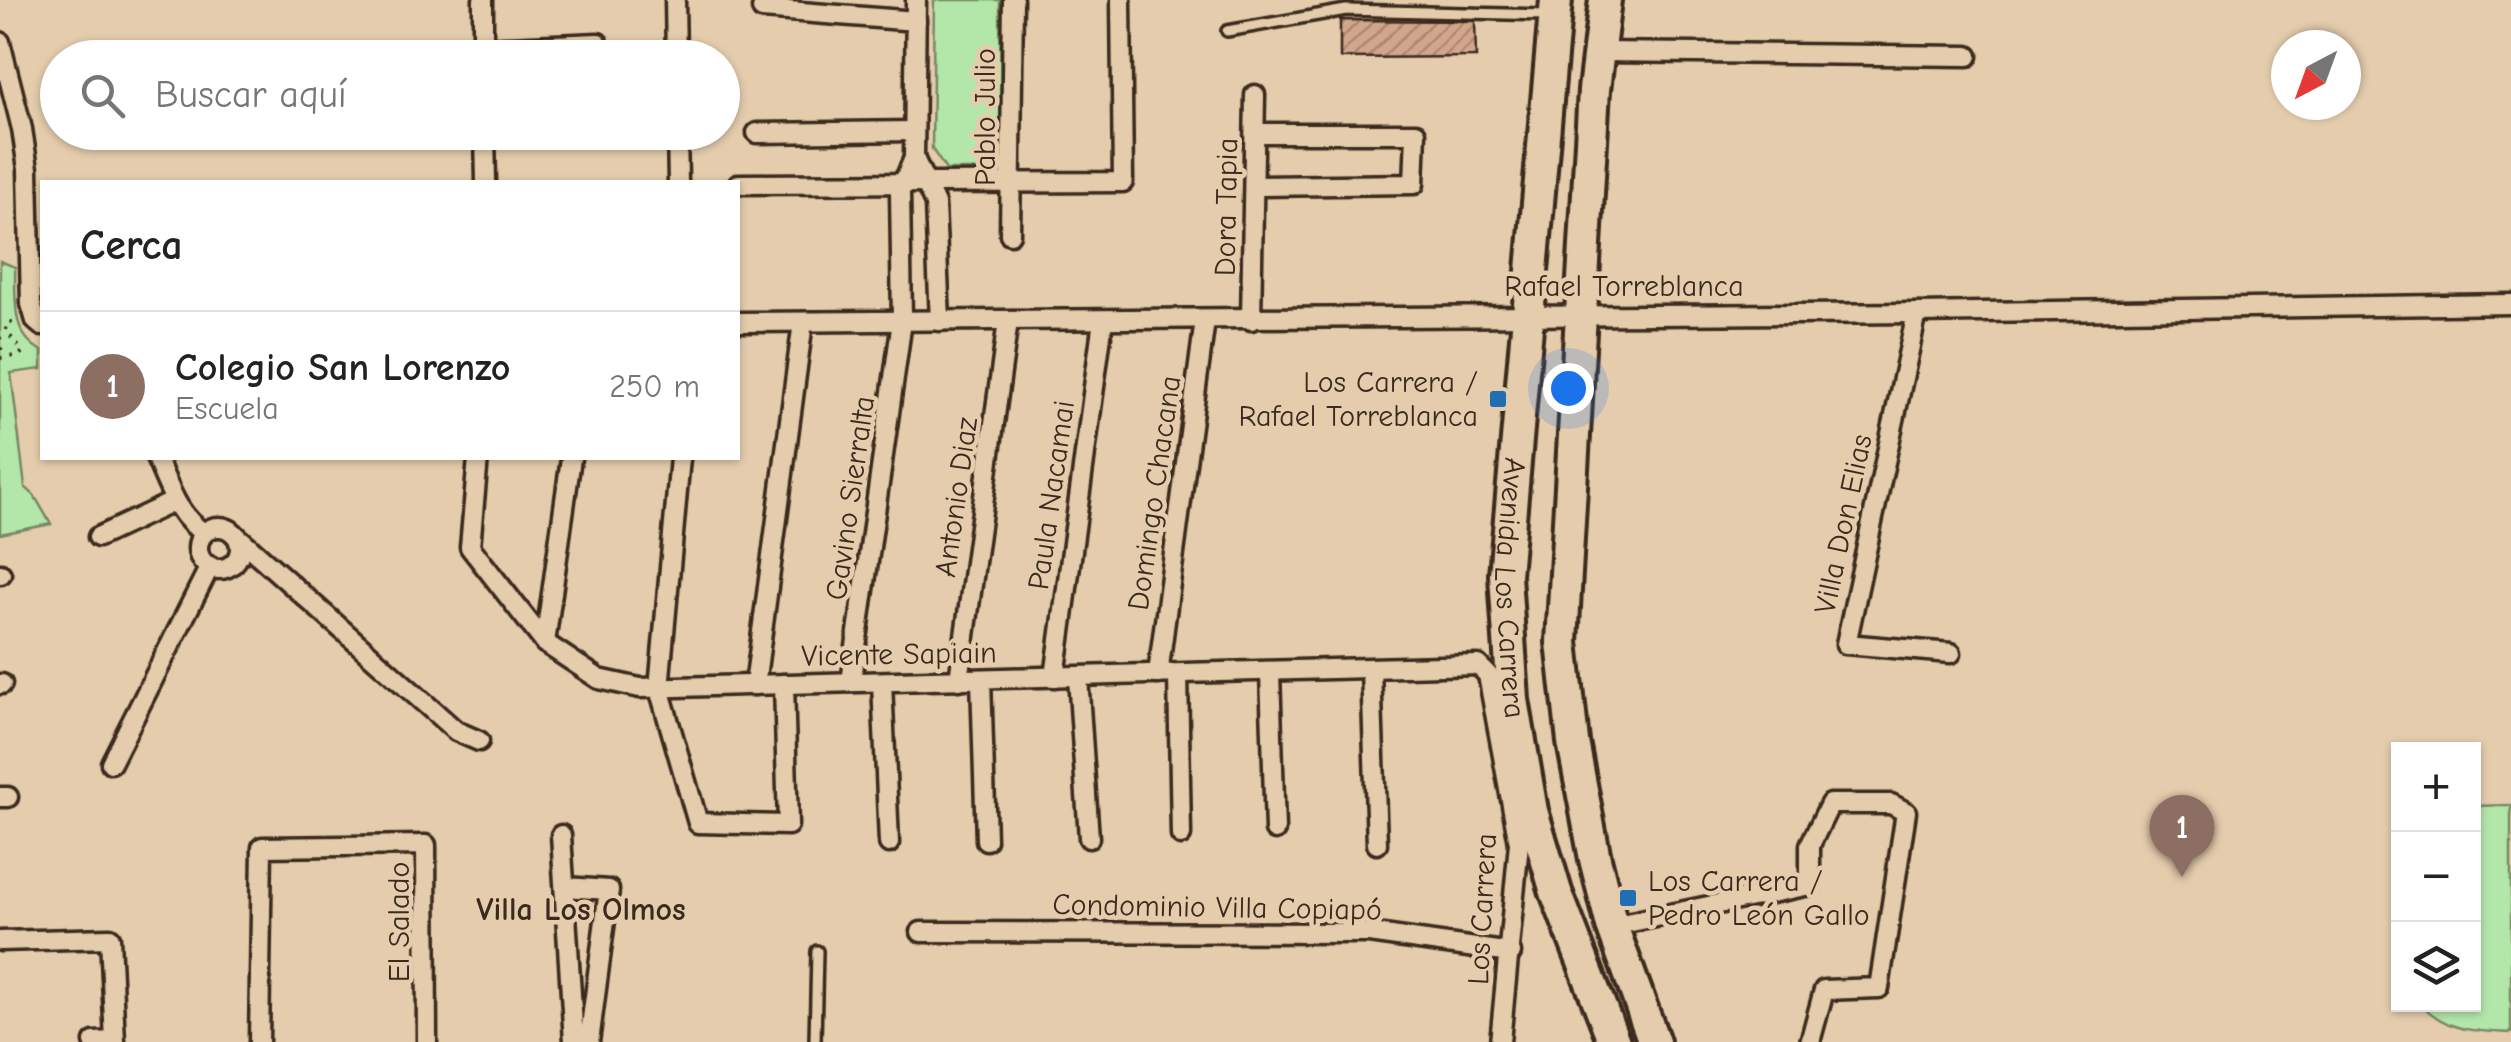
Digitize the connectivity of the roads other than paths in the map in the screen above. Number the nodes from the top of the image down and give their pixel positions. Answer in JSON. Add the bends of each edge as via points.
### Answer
{"nodes":[{"id":1,"x":483,"y":0,"type":"edge"},
{"id":2,"x":675,"y":0,"type":"edge"},
{"id":3,"x":916,"y":0,"type":"edge"},
{"id":4,"x":1013,"y":0,"type":"edge"},
{"id":5,"x":1121,"y":0,"type":"edge"},
{"id":6,"x":1605,"y":0,"type":"edge"},
{"id":7,"x":762,"y":8,"type":"dead end"},
{"id":8,"x":1556,"y":8,"type":"edge"},
{"id":9,"x":916,"y":21,"type":"junction"},
{"id":10,"x":1227,"y":31,"type":"dead end"},
{"id":11,"x":483,"y":40,"type":"edge"},
{"id":12,"x":676,"y":40,"type":"edge"},
{"id":13,"x":0,"y":42,"type":"edge"},
{"id":14,"x":1599,"y":52,"type":"junction"},
{"id":15,"x":1968,"y":56,"type":"dead end"},
{"id":16,"x":1256,"y":94,"type":"dead end"},
{"id":17,"x":0,"y":130,"type":"edge"},
{"id":18,"x":22,"y":130,"type":"junction"},
{"id":19,"x":914,"y":131,"type":"junction"},
{"id":20,"x":758,"y":133,"type":"dead end"},
{"id":21,"x":1256,"y":133,"type":"junction"},
{"id":22,"x":485,"y":150,"type":"edge"},
{"id":23,"x":677,"y":150,"type":"edge"},
{"id":24,"x":914,"y":158,"type":"junction"},
{"id":25,"x":486,"y":180,"type":"edge"},
{"id":26,"x":678,"y":180,"type":"edge"},
{"id":27,"x":905,"y":182,"type":"junction"},
{"id":28,"x":925,"y":182,"type":"junction"},
{"id":29,"x":1013,"y":182,"type":"junction"},
{"id":30,"x":740,"y":184,"type":"edge"},
{"id":31,"x":1256,"y":186,"type":"junction"},
{"id":32,"x":1010,"y":234,"type":"dead end"},
{"id":33,"x":2511,"y":304,"type":"edge"},
{"id":34,"x":1918,"y":313,"type":"junction"},
{"id":35,"x":1530,"y":314,"type":"junction"},
{"id":36,"x":1580,"y":314,"type":"junction"},
{"id":37,"x":1102,"y":320,"type":"junction"},
{"id":38,"x":1205,"y":320,"type":"junction"},
{"id":39,"x":1252,"y":320,"type":"junction"},
{"id":40,"x":940,"y":321,"type":"junction"},
{"id":41,"x":1008,"y":321,"type":"junction"},
{"id":42,"x":740,"y":322,"type":"edge"},
{"id":43,"x":803,"y":322,"type":"junction"},
{"id":44,"x":902,"y":322,"type":"junction"},
{"id":45,"x":39,"y":323,"type":"edge"},
{"id":46,"x":157,"y":460,"type":"edge"},
{"id":47,"x":478,"y":460,"type":"edge"},
{"id":48,"x":572,"y":460,"type":"edge"},
{"id":49,"x":680,"y":460,"type":"edge"},
{"id":50,"x":176,"y":501,"type":"junction"},
{"id":51,"x":230,"y":530,"type":"junction"},
{"id":52,"x":204,"y":533,"type":"junction"},
{"id":53,"x":98,"y":537,"type":"dead end"},
{"id":54,"x":210,"y":566,"type":"junction"},
{"id":55,"x":545,"y":642,"type":"junction"},
{"id":56,"x":1951,"y":653,"type":"dead end"},
{"id":57,"x":1478,"y":666,"type":"joint"},
{"id":58,"x":1371,"y":669,"type":"junction"},
{"id":59,"x":1270,"y":672,"type":"junction"},
{"id":60,"x":1158,"y":674,"type":"junction"},
{"id":61,"x":1178,"y":674,"type":"junction"},
{"id":62,"x":1078,"y":676,"type":"junction"},
{"id":63,"x":1055,"y":677,"type":"junction"},
{"id":64,"x":981,"y":679,"type":"junction"},
{"id":65,"x":959,"y":680,"type":"junction"},
{"id":66,"x":851,"y":682,"type":"junction"},
{"id":67,"x":882,"y":682,"type":"junction"},
{"id":68,"x":784,"y":684,"type":"junction"},
{"id":69,"x":756,"y":685,"type":"junction"},
{"id":70,"x":660,"y":688,"type":"junction"},
{"id":71,"x":479,"y":741,"type":"dead end"},
{"id":72,"x":111,"y":763,"type":"dead end"},
{"id":73,"x":1276,"y":830,"type":"dead end"},
{"id":74,"x":561,"y":835,"type":"dead end"},
{"id":75,"x":1181,"y":835,"type":"dead end"},
{"id":76,"x":1089,"y":838,"type":"dead end"},
{"id":77,"x":986,"y":840,"type":"dead end"},
{"id":78,"x":889,"y":843,"type":"dead end"},
{"id":79,"x":1377,"y":844,"type":"dead end"},
{"id":80,"x":566,"y":888,"type":"junction"},
{"id":81,"x":1612,"y":926,"type":"junction"},
{"id":82,"x":921,"y":932,"type":"dead end"},
{"id":83,"x":0,"y":941,"type":"edge"},
{"id":84,"x":817,"y":951,"type":"dead end"},
{"id":85,"x":1510,"y":953,"type":"junction"},
{"id":86,"x":94,"y":1042,"type":"edge"},
{"id":87,"x":259,"y":1042,"type":"edge"},
{"id":88,"x":427,"y":1042,"type":"edge"},
{"id":89,"x":574,"y":1042,"type":"edge"},
{"id":90,"x":590,"y":1042,"type":"edge"},
{"id":91,"x":815,"y":1042,"type":"edge"},
{"id":92,"x":1500,"y":1042,"type":"edge"},
{"id":93,"x":1614,"y":1042,"type":"edge"},
{"id":94,"x":1654,"y":1042,"type":"edge"},
{"id":95,"x":1810,"y":1042,"type":"edge"}],
"edges":[{"from":1,"to":11,"type":"street"},
{"from":2,"to":12,"type":"street"},
{"from":3,"to":9,"type":"street"},
{"from":4,"to":29,"type":"street","name":"Pablo Julio"},
{"from":5,"to":29,"type":"street","via":[[1123,182]]},
{"from":6,"to":14,"type":"main road","name":"Avenida Los Carrera"},
{"from":7,"to":9,"type":"street"},
{"from":8,"to":10,"type":"lane","via":[[1346,10]]},
{"from":8,"to":35,"type":"main road","name":"Avenida Los Carrera"},
{"from":9,"to":19,"type":"street"},
{"from":13,"to":18,"type":"street"},
{"from":14,"to":15,"type":"street"},
{"from":14,"to":36,"type":"main road","name":"Avenida Los Carrera"},
{"from":16,"to":21,"type":"street","name":"Dora Tapia"},
{"from":17,"to":18,"type":"street"},
{"from":18,"to":45,"type":"street","via":[[31,304]]},
{"from":19,"to":20,"type":"street"},
{"from":19,"to":24,"type":"street"},
{"from":21,"to":31,"type":"street","name":"Dora Tapia"},
{"from":21,"to":31,"type":"street","via":[[1416,133],[1414,184]]},
{"from":22,"to":25,"type":"street"},
{"from":23,"to":26,"type":"street"},
{"from":24,"to":27,"type":"street","name":"Gavino Sierralta"},
{"from":24,"to":28,"type":"street"},
{"from":27,"to":28,"type":"street"},
{"from":27,"to":30,"type":"street"},
{"from":27,"to":44,"type":"street","name":"Gavino Sierralta"},
{"from":28,"to":29,"type":"street"},
{"from":28,"to":40,"type":"street","via":[[935,204]]},
{"from":29,"to":32,"type":"street","name":"Pablo Julio"},
{"from":31,"to":39,"type":"street","name":"Dora Tapia"},
{"from":33,"to":34,"type":"street","name":"Rafael Torreblanca"},
{"from":34,"to":36,"type":"street","name":"Rafael Torreblanca"},
{"from":34,"to":56,"type":"street","name":"Villa Don Elias","via":[[1846,644]]},
{"from":35,"to":36,"type":"street","name":"Rafael Torreblanca"},
{"from":35,"to":39,"type":"street","name":"Rafael Torreblanca"},
{"from":35,"to":93,"type":"main road","name":"Avenida Los Carrera","via":[[1505,574],[1513,700],[1542,852]]},
{"from":36,"to":81,"type":"main road","name":"Avenida Los Carrera","via":[[1562,642],[1581,791]]},
{"from":37,"to":38,"type":"street","name":"Rafael Torreblanca"},
{"from":37,"to":41,"type":"street","name":"Rafael Torreblanca"},
{"from":37,"to":63,"type":"street","name":"Paula Nacamai"},
{"from":38,"to":39,"type":"street","name":"Rafael Torreblanca"},
{"from":38,"to":60,"type":"street","name":"Domingo Chacana"},
{"from":40,"to":41,"type":"street","name":"Rafael Torreblanca"},
{"from":40,"to":44,"type":"street","name":"Rafael Torreblanca"},
{"from":41,"to":65,"type":"street","name":"Antonio Diaz"},
{"from":42,"to":43,"type":"street","name":"Rafael Torreblanca"},
{"from":43,"to":44,"type":"street","name":"Rafael Torreblanca"},
{"from":43,"to":69,"type":"street"},
{"from":44,"to":66,"type":"street","name":"Gavino Sierralta"},
{"from":46,"to":50,"type":"street"},
{"from":47,"to":55,"type":"street","name":"Vicente Sapiain","via":[[470,547]]},
{"from":48,"to":55,"type":"street"},
{"from":49,"to":70,"type":"street"},
{"from":50,"to":52,"type":"street"},
{"from":50,"to":53,"type":"street"},
{"from":51,"to":52,"type":"street"},
{"from":51,"to":54,"type":"street","via":[[239,555],[226,567]]},
{"from":51,"to":71,"type":"street","via":[[456,731]]},
{"from":52,"to":54,"type":"street","via":[[199,553]]},
{"from":54,"to":72,"type":"street"},
{"from":55,"to":70,"type":"street","name":"Vicente Sapiain","via":[[599,679]]},
{"from":57,"to":58,"type":"street","name":"Vicente Sapiain"},
{"from":57,"to":85,"type":"street","name":"Los Carrera","via":[[1488,676],[1519,844]]},
{"from":58,"to":59,"type":"street","name":"Vicente Sapiain"},
{"from":58,"to":79,"type":"street"},
{"from":59,"to":61,"type":"street","name":"Vicente Sapiain"},
{"from":59,"to":73,"type":"street"},
{"from":60,"to":61,"type":"street","name":"Vicente Sapiain"},
{"from":60,"to":62,"type":"street","name":"Vicente Sapiain"},
{"from":61,"to":75,"type":"street"},
{"from":62,"to":63,"type":"street","name":"Vicente Sapiain"},
{"from":62,"to":76,"type":"street"},
{"from":63,"to":64,"type":"street","name":"Vicente Sapiain"},
{"from":64,"to":65,"type":"street","name":"Vicente Sapiain"},
{"from":64,"to":77,"type":"street"},
{"from":65,"to":67,"type":"street","name":"Vicente Sapiain"},
{"from":66,"to":67,"type":"street","name":"Vicente Sapiain"},
{"from":66,"to":68,"type":"street","name":"Vicente Sapiain"},
{"from":67,"to":78,"type":"street"},
{"from":68,"to":69,"type":"street","name":"Vicente Sapiain"},
{"from":68,"to":70,"type":"street","via":[[788,826],[698,824]]},
{"from":69,"to":70,"type":"street","name":"Vicente Sapiain"},
{"from":74,"to":80,"type":"street"},
{"from":80,"to":89,"type":"street"},
{"from":80,"to":90,"type":"street","via":[[608,890]]},
{"from":81,"to":94,"type":"main road","name":"Avenida Los Carrera"},
{"from":81,"to":95,"type":"street","via":[[1810,884],[1810,845],[1830,804],[1891,804],[1906,812],[1879,988],[1824,990]]},
{"from":82,"to":85,"type":"street","name":"Condominio Villa Copiapó","via":[[1369,933]]},
{"from":83,"to":86,"type":"street","via":[[110,938],[115,1041]]},
{"from":84,"to":91,"type":"lane"},
{"from":85,"to":92,"type":"street","name":"Los Carrera"},
{"from":87,"to":88,"type":"street","name":"El Salado","via":[[262,847],[426,845]]}]}
